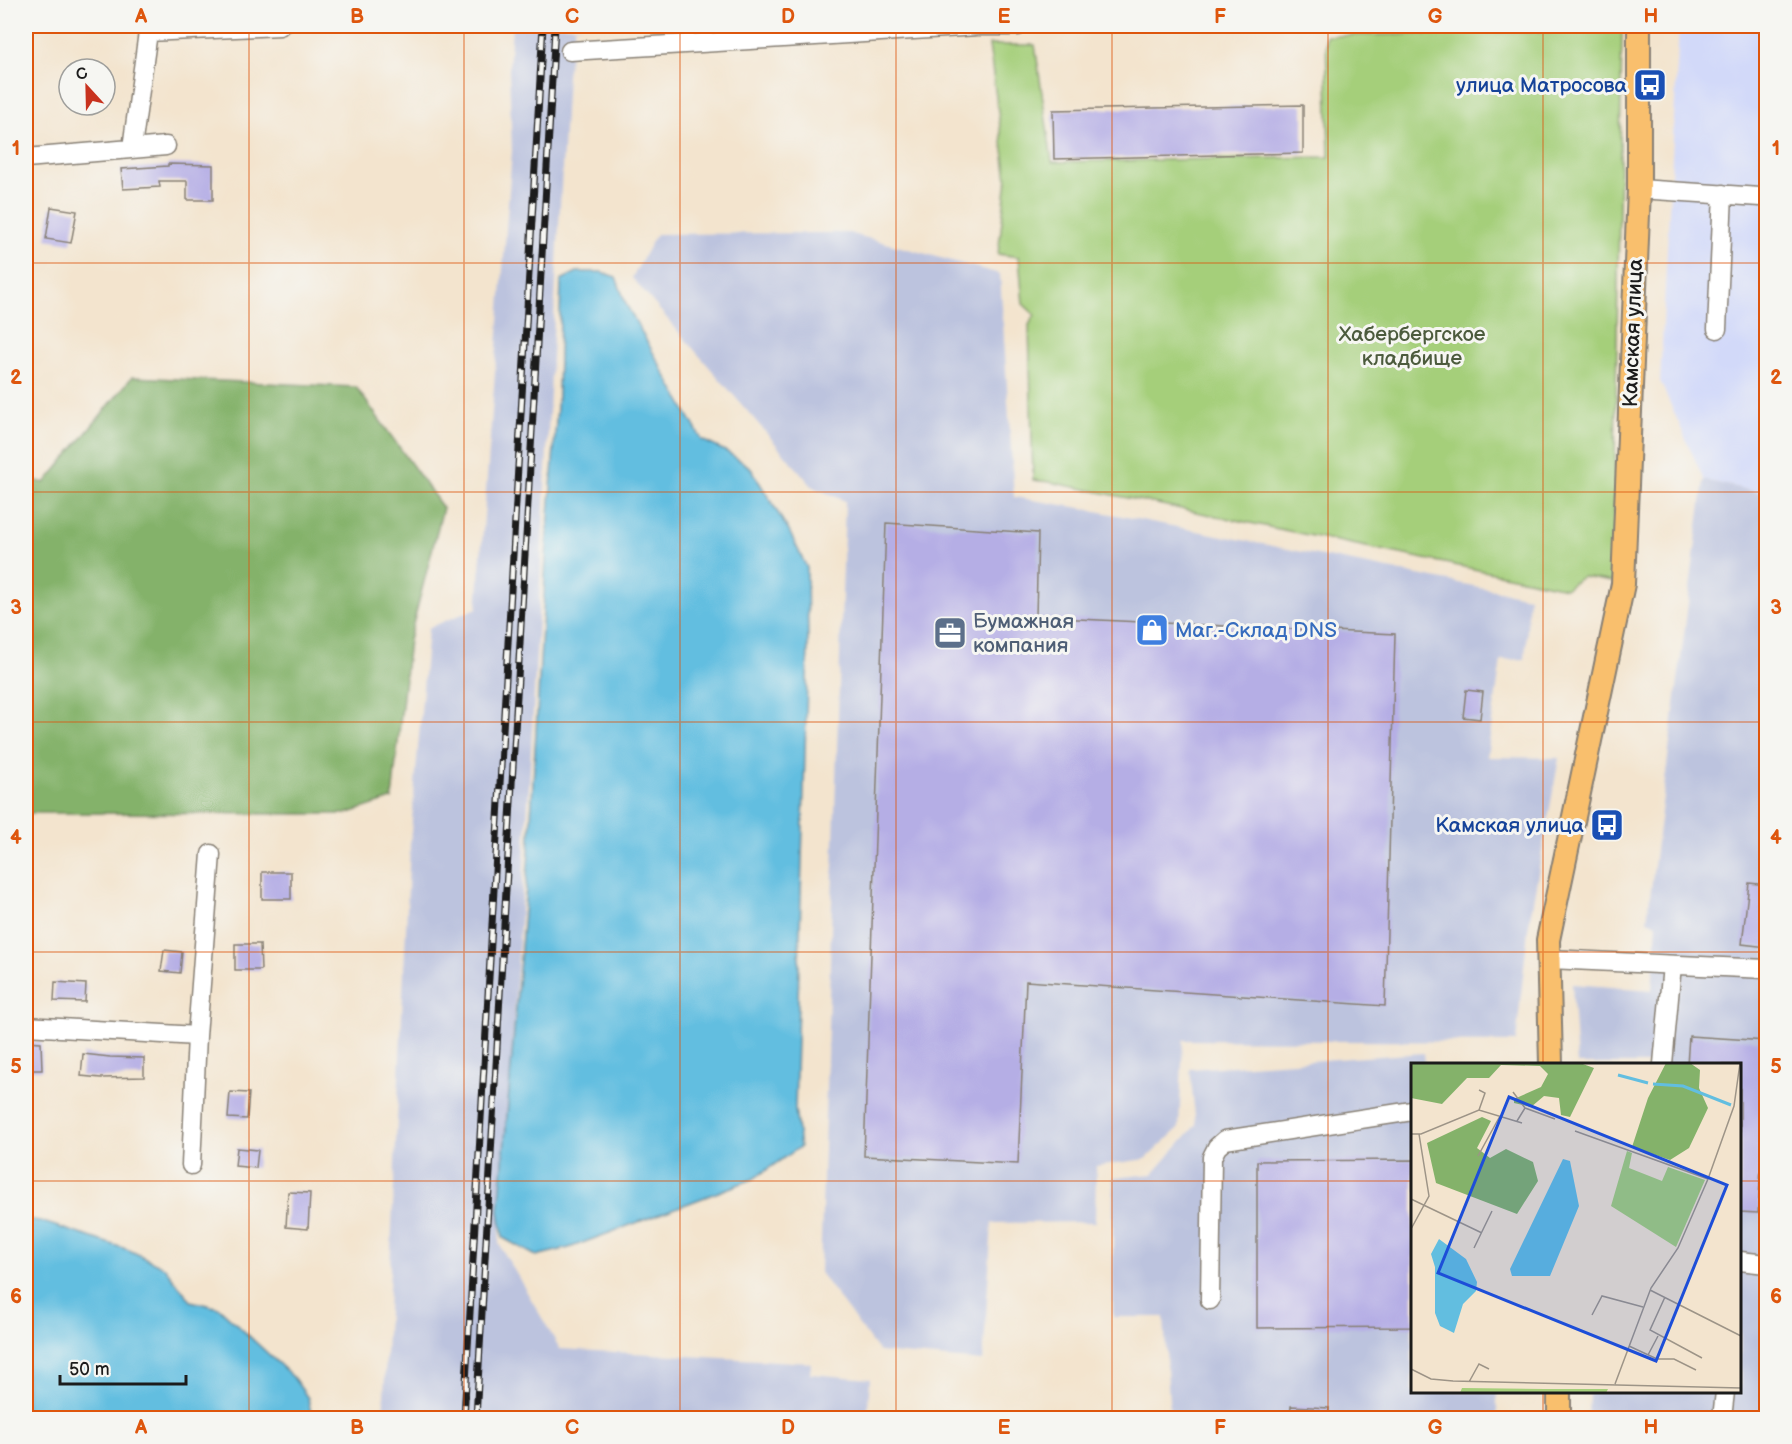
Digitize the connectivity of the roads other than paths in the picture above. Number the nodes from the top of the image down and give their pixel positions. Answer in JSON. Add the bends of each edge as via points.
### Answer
{"nodes":[{"id":1,"x":280,"y":26,"type":"edge"},
{"id":2,"x":1018,"y":26,"type":"edge"},
{"id":3,"x":1639,"y":26,"type":"edge"},
{"id":4,"x":146,"y":29,"type":"edge"},
{"id":5,"x":570,"y":51,"type":"dead end"},
{"id":6,"x":166,"y":146,"type":"dead end"},
{"id":7,"x":132,"y":148,"type":"junction"},
{"id":8,"x":26,"y":158,"type":"edge"},
{"id":9,"x":1639,"y":189,"type":"junction"},
{"id":10,"x":1723,"y":194,"type":"junction"},
{"id":11,"x":1760,"y":197,"type":"dead end"},
{"id":12,"x":1716,"y":328,"type":"dead end"},
{"id":13,"x":211,"y":854,"type":"dead end"},
{"id":14,"x":1549,"y":959,"type":"junction"},
{"id":15,"x":1672,"y":965,"type":"junction"},
{"id":16,"x":1767,"y":969,"type":"edge"},
{"id":17,"x":26,"y":1026,"type":"edge"},
{"id":18,"x":197,"y":1036,"type":"junction"},
{"id":19,"x":1551,"y":1063,"type":"edge"},
{"id":20,"x":1663,"y":1063,"type":"edge"},
{"id":21,"x":1411,"y":1112,"type":"edge"},
{"id":22,"x":191,"y":1165,"type":"dead end"},
{"id":23,"x":1741,"y":1262,"type":"edge"},
{"id":24,"x":1767,"y":1264,"type":"edge"},
{"id":25,"x":1210,"y":1300,"type":"dead end"},
{"id":26,"x":1559,"y":1393,"type":"edge"},
{"id":27,"x":1725,"y":1393,"type":"edge"},
{"id":28,"x":1559,"y":1419,"type":"edge"},
{"id":29,"x":1722,"y":1419,"type":"edge"}],
"edges":[{"from":1,"to":4,"type":"street"},
{"from":2,"to":5,"type":"street"},
{"from":3,"to":9,"type":"main road","name":"Камская улица"},
{"from":4,"to":7,"type":"street"},
{"from":6,"to":7,"type":"street"},
{"from":7,"to":8,"type":"street"},
{"from":9,"to":10,"type":"street"},
{"from":9,"to":14,"type":"main road","name":"Камская улица","via":[[1623,584],[1548,940]]},
{"from":10,"to":11,"type":"street"},
{"from":10,"to":12,"type":"street"},
{"from":13,"to":18,"type":"street"},
{"from":14,"to":15,"type":"street"},
{"from":14,"to":19,"type":"main road","name":"Камская улица"},
{"from":15,"to":16,"type":"street"},
{"from":15,"to":20,"type":"street"},
{"from":17,"to":18,"type":"street"},
{"from":18,"to":22,"type":"street"},
{"from":21,"to":25,"type":"street","via":[[1226,1140],[1217,1147],[1212,1157]]},
{"from":23,"to":24,"type":"street"},
{"from":26,"to":28,"type":"main road"},
{"from":27,"to":29,"type":"street"}]}
